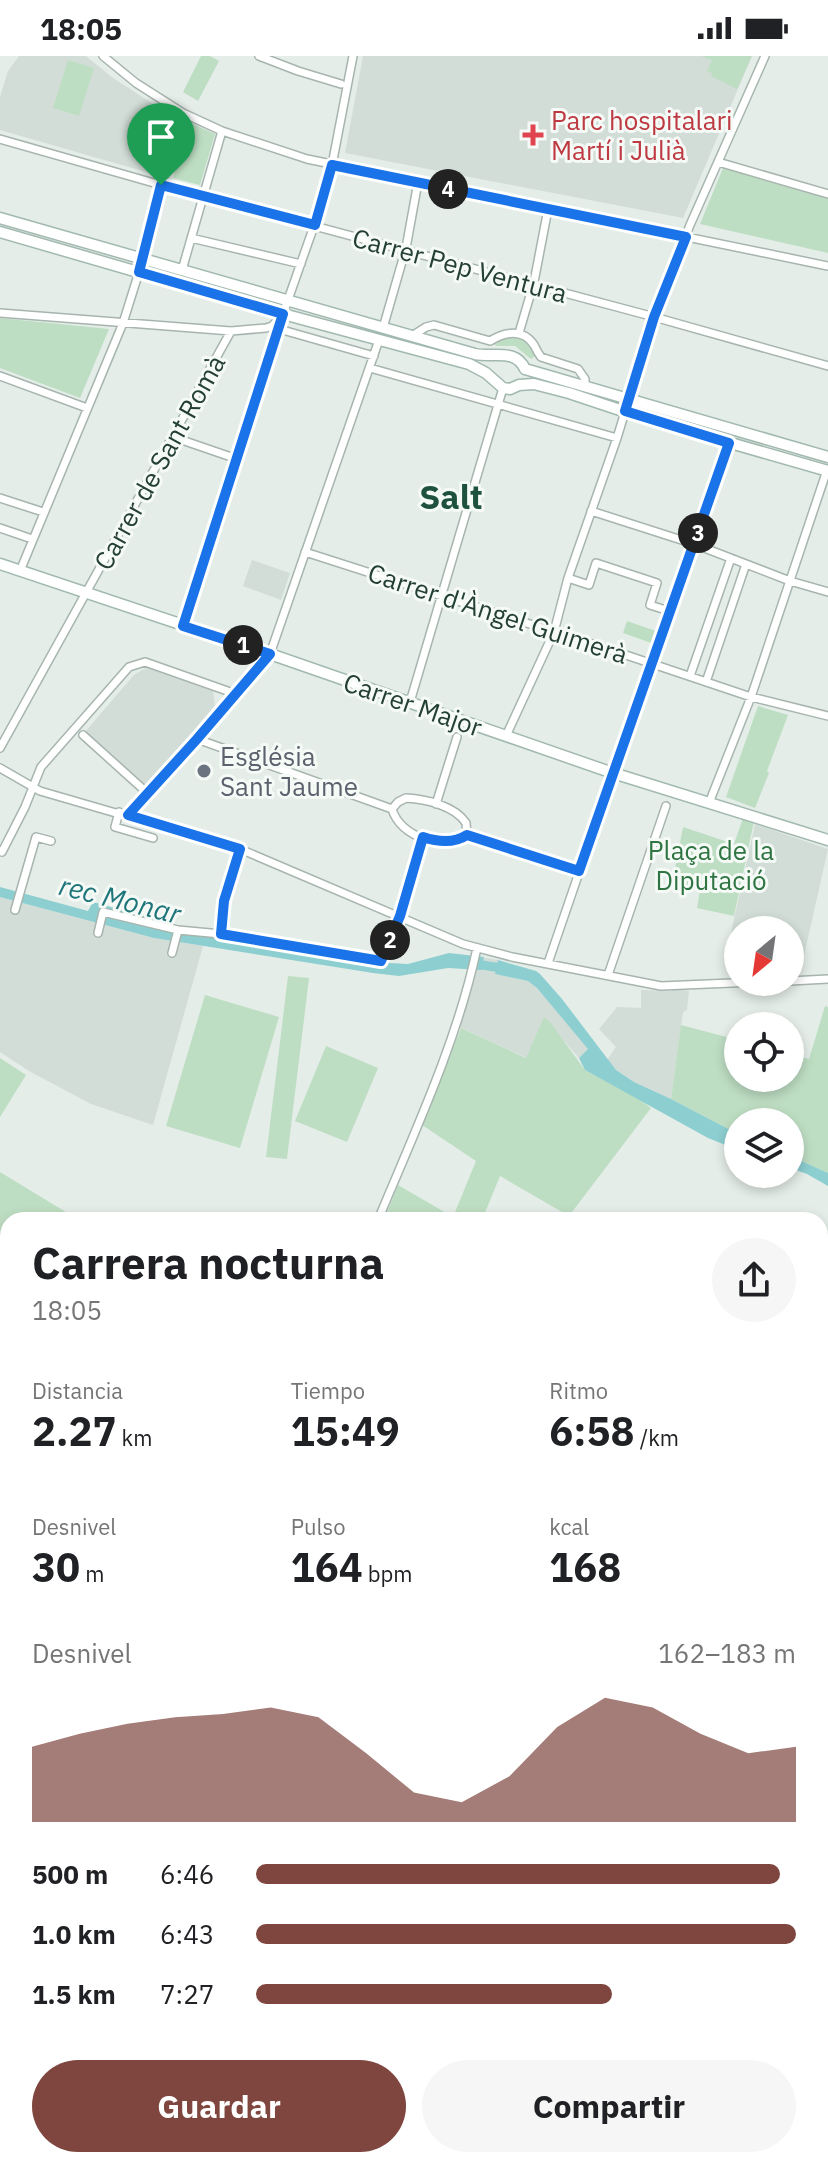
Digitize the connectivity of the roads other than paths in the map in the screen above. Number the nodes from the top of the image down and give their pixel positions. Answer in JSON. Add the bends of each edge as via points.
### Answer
{"nodes":[{"id":1,"x":103,"y":56,"type":"edge"},
{"id":2,"x":259,"y":56,"type":"edge"},
{"id":3,"x":353,"y":56,"type":"edge"},
{"id":4,"x":765,"y":56,"type":"edge"},
{"id":5,"x":341,"y":84,"type":"dead end"},
{"id":6,"x":183,"y":113,"type":"junction"},
{"id":7,"x":222,"y":131,"type":"junction"},
{"id":8,"x":0,"y":139,"type":"edge"},
{"id":9,"x":718,"y":162,"type":"junction"},
{"id":10,"x":332,"y":165,"type":"junction"},
{"id":11,"x":418,"y":182,"type":"junction"},
{"id":12,"x":161,"y":185,"type":"junction"},
{"id":13,"x":828,"y":194,"type":"edge"},
{"id":14,"x":204,"y":196,"type":"junction"},
{"id":15,"x":548,"y":209,"type":"junction"},
{"id":16,"x":0,"y":218,"type":"edge"},
{"id":17,"x":315,"y":225,"type":"junction"},
{"id":18,"x":0,"y":232,"type":"edge"},
{"id":19,"x":686,"y":237,"type":"junction"},
{"id":20,"x":191,"y":238,"type":"junction"},
{"id":21,"x":405,"y":250,"type":"junction"},
{"id":22,"x":143,"y":259,"type":"junction"},
{"id":23,"x":301,"y":264,"type":"junction"},
{"id":24,"x":828,"y":266,"type":"edge"},
{"id":25,"x":182,"y":270,"type":"junction"},
{"id":26,"x":139,"y":272,"type":"junction"},
{"id":27,"x":534,"y":284,"type":"junction"},
{"id":28,"x":288,"y":301,"type":"junction"},
{"id":29,"x":0,"y":313,"type":"edge"},
{"id":30,"x":283,"y":314,"type":"junction"},
{"id":31,"x":654,"y":317,"type":"junction"},
{"id":32,"x":123,"y":323,"type":"junction"},
{"id":33,"x":383,"y":328,"type":"junction"},
{"id":34,"x":279,"y":329,"type":"junction"},
{"id":35,"x":231,"y":331,"type":"junction"},
{"id":36,"x":519,"y":333,"type":"junction"},
{"id":37,"x":412,"y":336,"type":"junction"},
{"id":38,"x":379,"y":340,"type":"junction"},
{"id":39,"x":374,"y":356,"type":"junction"},
{"id":40,"x":500,"y":356,"type":"junction"},
{"id":41,"x":828,"y":366,"type":"edge"},
{"id":42,"x":370,"y":368,"type":"junction"},
{"id":43,"x":525,"y":369,"type":"junction"},
{"id":44,"x":0,"y":376,"type":"edge"},
{"id":45,"x":494,"y":378,"type":"junction"},
{"id":46,"x":519,"y":385,"type":"junction"},
{"id":47,"x":585,"y":386,"type":"junction"},
{"id":48,"x":503,"y":388,"type":"junction"},
{"id":49,"x":629,"y":400,"type":"junction"},
{"id":50,"x":498,"y":404,"type":"junction"},
{"id":51,"x":87,"y":408,"type":"junction"},
{"id":52,"x":625,"y":411,"type":"junction"},
{"id":53,"x":173,"y":437,"type":"junction"},
{"id":54,"x":617,"y":438,"type":"junction"},
{"id":55,"x":729,"y":443,"type":"junction"},
{"id":56,"x":828,"y":457,"type":"edge"},
{"id":57,"x":237,"y":459,"type":"junction"},
{"id":58,"x":828,"y":470,"type":"edge"},
{"id":59,"x":0,"y":499,"type":"edge"},
{"id":60,"x":591,"y":511,"type":"junction"},
{"id":61,"x":43,"y":512,"type":"junction"},
{"id":62,"x":0,"y":528,"type":"edge"},
{"id":63,"x":32,"y":539,"type":"junction"},
{"id":64,"x":694,"y":544,"type":"junction"},
{"id":65,"x":305,"y":552,"type":"junction"},
{"id":66,"x":731,"y":558,"type":"junction"},
{"id":67,"x":0,"y":564,"type":"edge"},
{"id":68,"x":746,"y":564,"type":"junction"},
{"id":69,"x":20,"y":571,"type":"junction"},
{"id":70,"x":568,"y":578,"type":"junction"},
{"id":71,"x":790,"y":581,"type":"junction"},
{"id":72,"x":828,"y":592,"type":"edge"},
{"id":73,"x":86,"y":594,"type":"junction"},
{"id":74,"x":442,"y":595,"type":"junction"},
{"id":75,"x":669,"y":611,"type":"junction"},
{"id":76,"x":183,"y":626,"type":"junction"},
{"id":77,"x":554,"y":632,"type":"junction"},
{"id":78,"x":270,"y":654,"type":"junction"},
{"id":79,"x":651,"y":663,"type":"junction"},
{"id":80,"x":690,"y":676,"type":"junction"},
{"id":81,"x":706,"y":682,"type":"junction"},
{"id":82,"x":236,"y":694,"type":"junction"},
{"id":83,"x":751,"y":697,"type":"junction"},
{"id":84,"x":410,"y":702,"type":"junction"},
{"id":85,"x":828,"y":716,"type":"edge"},
{"id":86,"x":83,"y":735,"type":"dead end"},
{"id":87,"x":506,"y":736,"type":"junction"},
{"id":88,"x":457,"y":737,"type":"dead end"},
{"id":89,"x":197,"y":739,"type":"junction"},
{"id":90,"x":0,"y":748,"type":"edge"},
{"id":91,"x":0,"y":768,"type":"edge"},
{"id":92,"x":613,"y":773,"type":"junction"},
{"id":93,"x":33,"y":786,"type":"junction"},
{"id":94,"x":144,"y":790,"type":"dead end"},
{"id":95,"x":709,"y":803,"type":"junction"},
{"id":96,"x":436,"y":804,"type":"junction"},
{"id":97,"x":666,"y":806,"type":"dead end"},
{"id":98,"x":392,"y":809,"type":"junction"},
{"id":99,"x":123,"y":814,"type":"junction"},
{"id":100,"x":467,"y":835,"type":"junction"},
{"id":101,"x":423,"y":837,"type":"junction"},
{"id":102,"x":153,"y":838,"type":"dead end"},
{"id":103,"x":828,"y":840,"type":"edge"},
{"id":104,"x":51,"y":841,"type":"dead end"},
{"id":105,"x":240,"y":849,"type":"junction"},
{"id":106,"x":0,"y":851,"type":"edge"},
{"id":107,"x":579,"y":871,"type":"junction"},
{"id":108,"x":15,"y":907,"type":"dead end"},
{"id":109,"x":400,"y":916,"type":"junction"},
{"id":110,"x":99,"y":929,"type":"dead end"},
{"id":111,"x":178,"y":930,"type":"junction"},
{"id":112,"x":221,"y":934,"type":"junction"},
{"id":113,"x":476,"y":950,"type":"junction"},
{"id":114,"x":172,"y":953,"type":"dead end"},
{"id":115,"x":548,"y":963,"type":"junction"},
{"id":116,"x":608,"y":975,"type":"junction"},
{"id":117,"x":828,"y":979,"type":"edge"},
{"id":118,"x":804,"y":980,"type":"edge"},
{"id":119,"x":724,"y":983,"type":"edge"},
{"id":120,"x":381,"y":1212,"type":"edge"}],
"edges":[{"from":1,"to":6,"type":"street"},
{"from":2,"to":5,"type":"street"},
{"from":3,"to":10,"type":"street"},
{"from":4,"to":9,"type":"street"},
{"from":6,"to":7,"type":"street"},
{"from":6,"to":12,"type":"street"},
{"from":7,"to":10,"type":"street"},
{"from":7,"to":14,"type":"street"},
{"from":8,"to":12,"type":"street","name":"Carrer Pep Ventura"},
{"from":9,"to":13,"type":"street"},
{"from":9,"to":19,"type":"street"},
{"from":10,"to":11,"type":"street"},
{"from":10,"to":17,"type":"street"},
{"from":11,"to":15,"type":"street"},
{"from":11,"to":21,"type":"street"},
{"from":12,"to":14,"type":"street","name":"Carrer Pep Ventura"},
{"from":12,"to":22,"type":"street"},
{"from":14,"to":17,"type":"street","name":"Carrer Pep Ventura"},
{"from":14,"to":20,"type":"street"},
{"from":15,"to":19,"type":"street"},
{"from":15,"to":27,"type":"street"},
{"from":16,"to":22,"type":"main road"},
{"from":17,"to":21,"type":"street","name":"Carrer Pep Ventura"},
{"from":17,"to":23,"type":"street"},
{"from":18,"to":26,"type":"main road"},
{"from":19,"to":24,"type":"street"},
{"from":19,"to":31,"type":"street"},
{"from":20,"to":23,"type":"street"},
{"from":20,"to":25,"type":"street"},
{"from":21,"to":27,"type":"street","name":"Carrer Pep Ventura"},
{"from":21,"to":33,"type":"street"},
{"from":22,"to":25,"type":"main road"},
{"from":22,"to":26,"type":"street"},
{"from":23,"to":28,"type":"street"},
{"from":25,"to":28,"type":"main road"},
{"from":26,"to":30,"type":"main road"},
{"from":26,"to":32,"type":"street"},
{"from":27,"to":31,"type":"street","name":"Carrer Pep Ventura"},
{"from":27,"to":36,"type":"street"},
{"from":28,"to":30,"type":"street"},
{"from":28,"to":33,"type":"main road"},
{"from":29,"to":32,"type":"street"},
{"from":30,"to":34,"type":"street"},
{"from":30,"to":35,"type":"street","via":[[266,328]]},
{"from":30,"to":38,"type":"main road"},
{"from":31,"to":41,"type":"street","name":"Carrer Pep Ventura"},
{"from":31,"to":49,"type":"street"},
{"from":32,"to":35,"type":"street"},
{"from":32,"to":51,"type":"street"},
{"from":33,"to":37,"type":"main road"},
{"from":34,"to":39,"type":"street"},
{"from":34,"to":57,"type":"street"},
{"from":35,"to":53,"type":"street","name":"Carrer de Sant Romà"},
{"from":36,"to":37,"type":"street","via":[[490,341],[434,325]]},
{"from":36,"to":47,"type":"street","via":[[541,357],[578,369]]},
{"from":37,"to":40,"type":"main road"},
{"from":38,"to":39,"type":"street"},
{"from":38,"to":45,"type":"main road","via":[[469,364]]},
{"from":39,"to":42,"type":"street"},
{"from":40,"to":43,"type":"main road","via":[[515,356]]},
{"from":40,"to":45,"type":"main road"},
{"from":42,"to":50,"type":"street"},
{"from":42,"to":65,"type":"street"},
{"from":43,"to":46,"type":"main road"},
{"from":43,"to":47,"type":"main road"},
{"from":44,"to":51,"type":"street"},
{"from":45,"to":48,"type":"main road"},
{"from":46,"to":48,"type":"main road"},
{"from":46,"to":52,"type":"main road","via":[[534,384]]},
{"from":47,"to":49,"type":"main road"},
{"from":48,"to":50,"type":"street"},
{"from":49,"to":52,"type":"street"},
{"from":49,"to":56,"type":"main road"},
{"from":50,"to":54,"type":"street"},
{"from":50,"to":74,"type":"street"},
{"from":51,"to":61,"type":"street"},
{"from":52,"to":54,"type":"street"},
{"from":52,"to":55,"type":"main road"},
{"from":53,"to":57,"type":"street"},
{"from":53,"to":73,"type":"street","name":"Carrer de Sant Romà"},
{"from":54,"to":60,"type":"street"},
{"from":55,"to":58,"type":"main road"},
{"from":55,"to":64,"type":"street"},
{"from":57,"to":76,"type":"street"},
{"from":58,"to":71,"type":"street"},
{"from":59,"to":61,"type":"street"},
{"from":60,"to":64,"type":"street"},
{"from":60,"to":70,"type":"street"},
{"from":61,"to":63,"type":"street"},
{"from":62,"to":63,"type":"street"},
{"from":63,"to":69,"type":"street"},
{"from":64,"to":66,"type":"street"},
{"from":64,"to":75,"type":"street"},
{"from":65,"to":74,"type":"street","name":"Carrer d'Àngel Guimerà"},
{"from":65,"to":78,"type":"street"},
{"from":66,"to":68,"type":"street"},
{"from":66,"to":80,"type":"street"},
{"from":67,"to":69,"type":"main road","name":"Carrer Major"},
{"from":68,"to":71,"type":"street"},
{"from":68,"to":81,"type":"street"},
{"from":69,"to":73,"type":"main road","name":"Carrer Major"},
{"from":70,"to":75,"type":"street","via":[[589,585],[596,563],[657,583],[650,605]]},
{"from":70,"to":77,"type":"street"},
{"from":71,"to":72,"type":"street"},
{"from":71,"to":83,"type":"street"},
{"from":73,"to":76,"type":"main road","name":"Carrer Major"},
{"from":73,"to":90,"type":"street","name":"Carrer de Sant Romà"},
{"from":74,"to":77,"type":"street","name":"Carrer d'Àngel Guimerà"},
{"from":74,"to":84,"type":"street"},
{"from":75,"to":79,"type":"street"},
{"from":76,"to":78,"type":"main road","name":"Carrer Major"},
{"from":77,"to":79,"type":"street","name":"Carrer d'Àngel Guimerà"},
{"from":77,"to":87,"type":"street"},
{"from":78,"to":82,"type":"street"},
{"from":78,"to":84,"type":"main road","name":"Carrer Major"},
{"from":79,"to":80,"type":"street","name":"Carrer d'Àngel Guimerà"},
{"from":79,"to":92,"type":"street"},
{"from":80,"to":81,"type":"street","name":"Carrer d'Àngel Guimerà"},
{"from":81,"to":83,"type":"street","name":"Carrer d'Àngel Guimerà"},
{"from":82,"to":89,"type":"street"},
{"from":82,"to":93,"type":"street","via":[[137,663],[41,767]]},
{"from":83,"to":85,"type":"street","name":"Carrer d'Àngel Guimerà"},
{"from":83,"to":95,"type":"street"},
{"from":84,"to":87,"type":"main road","name":"Carrer Major"},
{"from":86,"to":94,"type":"street"},
{"from":87,"to":92,"type":"main road","name":"Carrer Major"},
{"from":88,"to":96,"type":"street"},
{"from":89,"to":98,"type":"street"},
{"from":89,"to":99,"type":"street"},
{"from":91,"to":93,"type":"street"},
{"from":92,"to":95,"type":"main road","name":"Carrer Major"},
{"from":92,"to":107,"type":"street"},
{"from":93,"to":99,"type":"street"},
{"from":93,"to":106,"type":"street"},
{"from":95,"to":103,"type":"main road","name":"Carrer Major"},
{"from":96,"to":98,"type":"street","via":[[406,798]]},
{"from":96,"to":100,"type":"street","via":[[462,817]]},
{"from":97,"to":116,"type":"street"},
{"from":98,"to":101,"type":"street","via":[[400,825]]},
{"from":99,"to":102,"type":"street","via":[[115,827]]},
{"from":99,"to":105,"type":"street"},
{"from":100,"to":101,"type":"street","via":[[446,842]]},
{"from":100,"to":107,"type":"street"},
{"from":101,"to":109,"type":"street"},
{"from":104,"to":108,"type":"street","via":[[36,837]]},
{"from":105,"to":109,"type":"street"},
{"from":105,"to":112,"type":"street","via":[[224,901]]},
{"from":107,"to":115,"type":"street"},
{"from":109,"to":112,"type":"street","via":[[381,961]]},
{"from":109,"to":113,"type":"street"},
{"from":110,"to":111,"type":"street","via":[[103,912]]},
{"from":111,"to":112,"type":"street"},
{"from":111,"to":114,"type":"street"},
{"from":113,"to":115,"type":"street"},
{"from":113,"to":120,"type":"street","via":[[441,1068]]},
{"from":115,"to":116,"type":"street"},
{"from":116,"to":119,"type":"street","via":[[661,986]]},
{"from":117,"to":118,"type":"street"}]}
